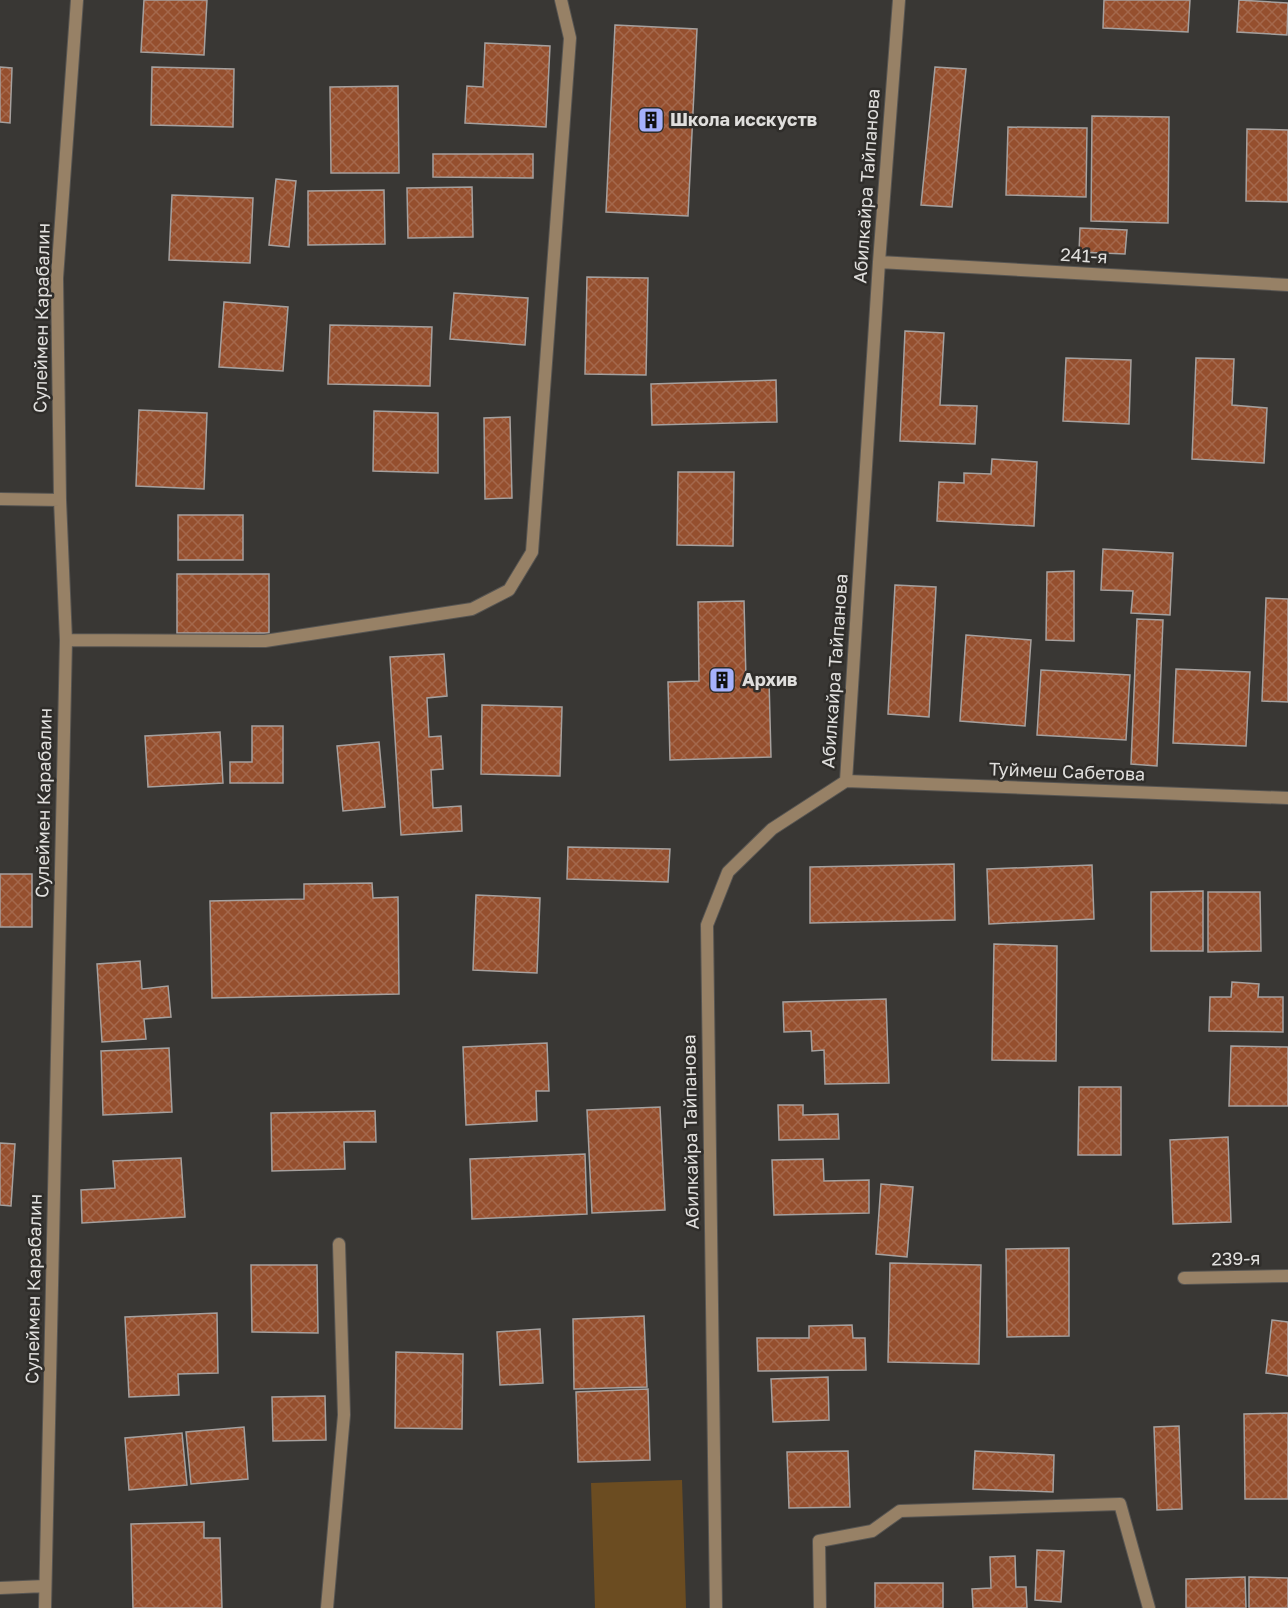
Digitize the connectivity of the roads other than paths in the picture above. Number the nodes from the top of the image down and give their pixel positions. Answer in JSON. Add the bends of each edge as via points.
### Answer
{"nodes":[{"id":1,"x":77,"y":0,"type":"edge"},
{"id":2,"x":561,"y":0,"type":"edge"},
{"id":3,"x":899,"y":0,"type":"edge"},
{"id":4,"x":879,"y":262,"type":"junction"},
{"id":5,"x":1288,"y":285,"type":"edge"},
{"id":6,"x":0,"y":499,"type":"edge"},
{"id":7,"x":60,"y":500,"type":"junction"},
{"id":8,"x":66,"y":640,"type":"junction"},
{"id":9,"x":846,"y":781,"type":"junction"},
{"id":10,"x":1288,"y":798,"type":"edge"},
{"id":11,"x":339,"y":1244,"type":"dead end"},
{"id":12,"x":1288,"y":1276,"type":"edge"},
{"id":13,"x":1184,"y":1278,"type":"dead end"},
{"id":14,"x":45,"y":1586,"type":"junction"},
{"id":15,"x":0,"y":1588,"type":"edge"},
{"id":16,"x":45,"y":1608,"type":"edge"},
{"id":17,"x":327,"y":1608,"type":"edge"},
{"id":18,"x":716,"y":1608,"type":"edge"},
{"id":19,"x":820,"y":1608,"type":"edge"},
{"id":20,"x":1149,"y":1608,"type":"edge"}],
"edges":[{"from":1,"to":7,"type":"street","name":"Сулеймен Карабалин","via":[[57,278]]},
{"from":2,"to":8,"type":"street","via":[[570,38],[532,552],[509,590],[472,609],[265,641]]},
{"from":3,"to":4,"type":"street","name":"Абилкайра Тайпанова"},
{"from":4,"to":5,"type":"street","name":"241-я"},
{"from":4,"to":9,"type":"street","name":"Абилкайра Тайпанова"},
{"from":6,"to":7,"type":"street"},
{"from":7,"to":8,"type":"street","name":"Сулеймен Карабалин"},
{"from":8,"to":14,"type":"street","name":"Сулеймен Карабалин"},
{"from":9,"to":10,"type":"street","name":"Туймеш Сабетова"},
{"from":9,"to":18,"type":"street","name":"Абилкайра Тайпанова","via":[[772,829],[728,872],[707,925]]},
{"from":11,"to":17,"type":"street","via":[[344,1415]]},
{"from":12,"to":13,"type":"street","name":"239-я"},
{"from":14,"to":15,"type":"street"},
{"from":14,"to":16,"type":"street","name":"Сулеймен Карабалин"},
{"from":19,"to":20,"type":"street","via":[[819,1541],[872,1531],[900,1511],[1120,1504]]}]}
